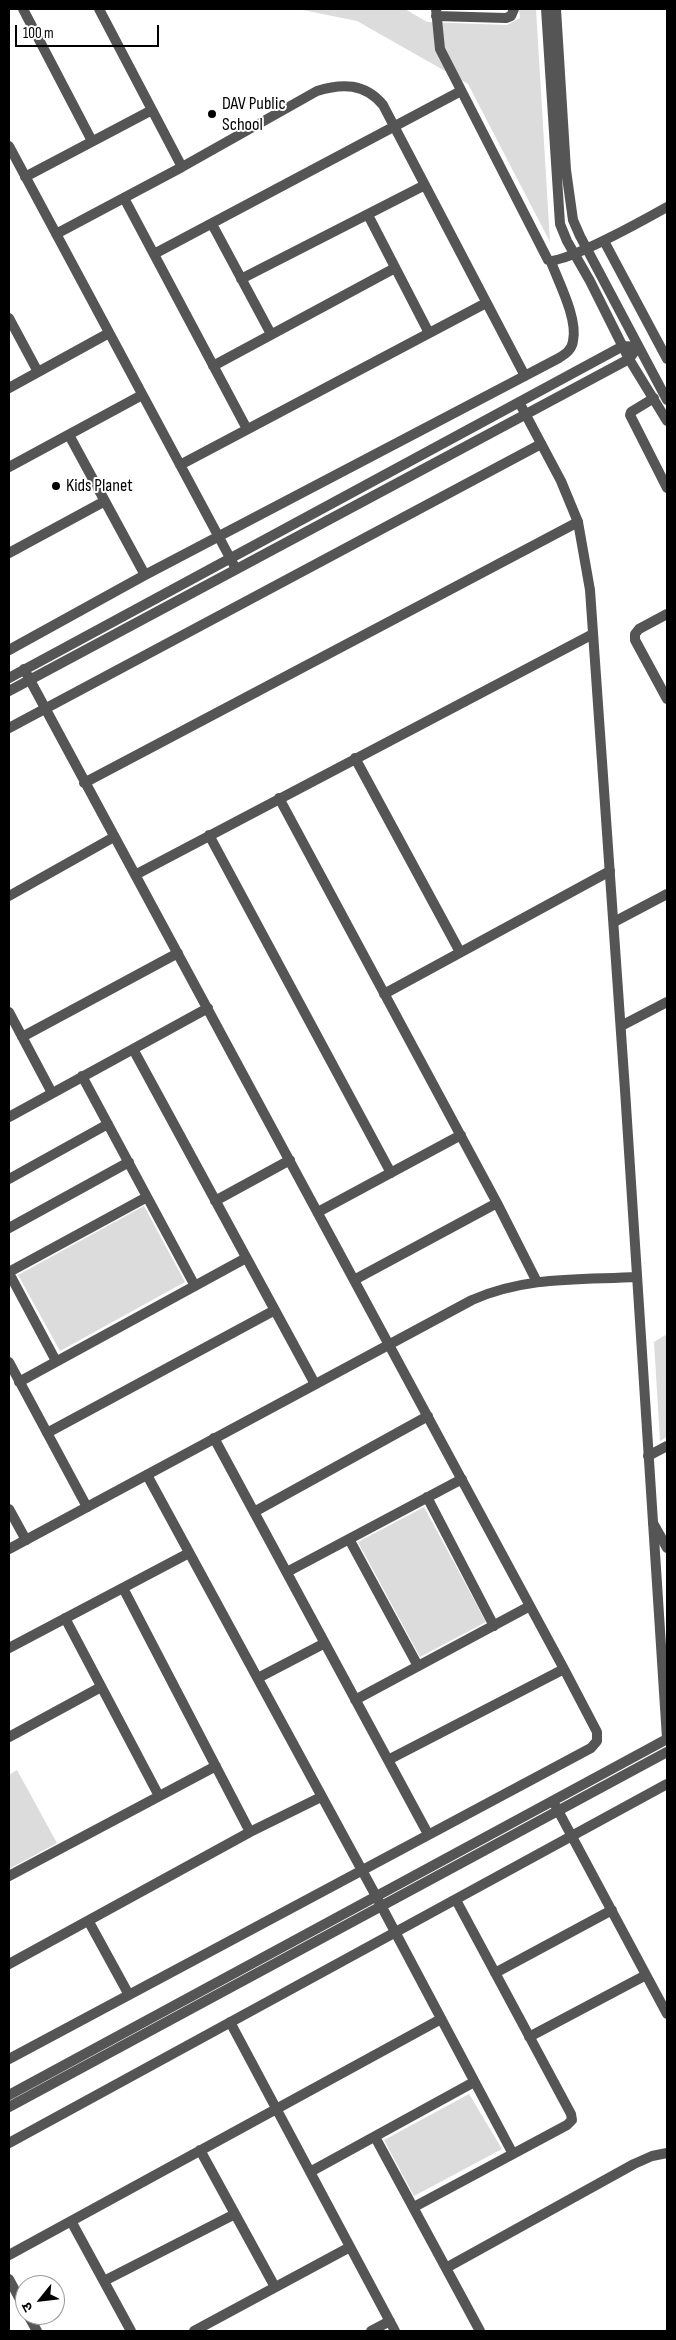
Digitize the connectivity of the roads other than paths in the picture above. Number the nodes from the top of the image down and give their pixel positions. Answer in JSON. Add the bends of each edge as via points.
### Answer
{"nodes":[{"id":1,"x":23,"y":9,"type":"edge"},
{"id":2,"x":99,"y":9,"type":"edge"},
{"id":3,"x":514,"y":9,"type":"edge"},
{"id":4,"x":546,"y":9,"type":"edge"},
{"id":5,"x":556,"y":9,"type":"edge"},
{"id":6,"x":436,"y":16,"type":"edge"},
{"id":7,"x":461,"y":91,"type":"junction"},
{"id":8,"x":152,"y":110,"type":"junction"},
{"id":9,"x":394,"y":127,"type":"junction"},
{"id":10,"x":92,"y":141,"type":"junction"},
{"id":11,"x":9,"y":146,"type":"edge"},
{"id":12,"x":182,"y":167,"type":"junction"},
{"id":13,"x":25,"y":176,"type":"junction"},
{"id":14,"x":425,"y":185,"type":"junction"},
{"id":15,"x":124,"y":198,"type":"junction"},
{"id":16,"x":667,"y":207,"type":"edge"},
{"id":17,"x":368,"y":214,"type":"junction"},
{"id":18,"x":212,"y":224,"type":"junction"},
{"id":19,"x":56,"y":234,"type":"junction"},
{"id":20,"x":604,"y":241,"type":"junction"},
{"id":21,"x":586,"y":248,"type":"junction"},
{"id":22,"x":154,"y":254,"type":"junction"},
{"id":23,"x":574,"y":254,"type":"junction"},
{"id":24,"x":552,"y":262,"type":"junction"},
{"id":25,"x":395,"y":268,"type":"junction"},
{"id":26,"x":242,"y":279,"type":"junction"},
{"id":27,"x":486,"y":303,"type":"junction"},
{"id":28,"x":9,"y":318,"type":"edge"},
{"id":29,"x":109,"y":333,"type":"junction"},
{"id":30,"x":430,"y":333,"type":"junction"},
{"id":31,"x":270,"y":334,"type":"junction"},
{"id":32,"x":623,"y":346,"type":"junction"},
{"id":33,"x":638,"y":347,"type":"junction"},
{"id":34,"x":629,"y":359,"type":"junction"},
{"id":35,"x":667,"y":359,"type":"edge"},
{"id":36,"x":213,"y":366,"type":"junction"},
{"id":37,"x":38,"y":372,"type":"junction"},
{"id":38,"x":525,"y":376,"type":"junction"},
{"id":39,"x":9,"y":388,"type":"edge"},
{"id":40,"x":142,"y":395,"type":"junction"},
{"id":41,"x":654,"y":398,"type":"junction"},
{"id":42,"x":667,"y":400,"type":"edge"},
{"id":43,"x":519,"y":402,"type":"junction"},
{"id":44,"x":525,"y":415,"type":"junction"},
{"id":45,"x":667,"y":421,"type":"edge"},
{"id":46,"x":247,"y":430,"type":"junction"},
{"id":47,"x":69,"y":434,"type":"junction"},
{"id":48,"x":541,"y":444,"type":"junction"},
{"id":49,"x":180,"y":465,"type":"junction"},
{"id":50,"x":9,"y":467,"type":"edge"},
{"id":51,"x":667,"y":488,"type":"edge"},
{"id":52,"x":105,"y":500,"type":"junction"},
{"id":53,"x":578,"y":522,"type":"junction"},
{"id":54,"x":219,"y":537,"type":"junction"},
{"id":55,"x":9,"y":553,"type":"edge"},
{"id":56,"x":230,"y":558,"type":"junction"},
{"id":57,"x":236,"y":570,"type":"junction"},
{"id":58,"x":145,"y":576,"type":"junction"},
{"id":59,"x":667,"y":614,"type":"edge"},
{"id":60,"x":593,"y":634,"type":"junction"},
{"id":61,"x":9,"y":650,"type":"edge"},
{"id":62,"x":24,"y":669,"type":"junction"},
{"id":63,"x":9,"y":678,"type":"edge"},
{"id":64,"x":30,"y":680,"type":"junction"},
{"id":65,"x":9,"y":691,"type":"edge"},
{"id":66,"x":667,"y":699,"type":"edge"},
{"id":67,"x":45,"y":708,"type":"junction"},
{"id":68,"x":9,"y":728,"type":"edge"},
{"id":69,"x":355,"y":758,"type":"junction"},
{"id":70,"x":84,"y":783,"type":"junction"},
{"id":71,"x":279,"y":798,"type":"junction"},
{"id":72,"x":209,"y":835,"type":"junction"},
{"id":73,"x":114,"y":837,"type":"junction"},
{"id":74,"x":610,"y":871,"type":"junction"},
{"id":75,"x":135,"y":875,"type":"junction"},
{"id":76,"x":667,"y":894,"type":"edge"},
{"id":77,"x":9,"y":896,"type":"edge"},
{"id":78,"x":614,"y":922,"type":"junction"},
{"id":79,"x":460,"y":952,"type":"junction"},
{"id":80,"x":178,"y":953,"type":"junction"},
{"id":81,"x":384,"y":994,"type":"junction"},
{"id":82,"x":667,"y":1002,"type":"edge"},
{"id":83,"x":208,"y":1008,"type":"junction"},
{"id":84,"x":9,"y":1012,"type":"edge"},
{"id":85,"x":621,"y":1026,"type":"junction"},
{"id":86,"x":22,"y":1037,"type":"junction"},
{"id":87,"x":134,"y":1049,"type":"junction"},
{"id":88,"x":82,"y":1076,"type":"junction"},
{"id":89,"x":52,"y":1093,"type":"junction"},
{"id":90,"x":9,"y":1116,"type":"edge"},
{"id":91,"x":108,"y":1124,"type":"junction"},
{"id":92,"x":460,"y":1136,"type":"junction"},
{"id":93,"x":290,"y":1160,"type":"junction"},
{"id":94,"x":129,"y":1162,"type":"junction"},
{"id":95,"x":391,"y":1173,"type":"junction"},
{"id":96,"x":9,"y":1178,"type":"edge"},
{"id":97,"x":147,"y":1197,"type":"junction"},
{"id":98,"x":215,"y":1200,"type":"junction"},
{"id":99,"x":497,"y":1203,"type":"junction"},
{"id":100,"x":318,"y":1212,"type":"junction"},
{"id":101,"x":9,"y":1228,"type":"edge"},
{"id":102,"x":246,"y":1258,"type":"junction"},
{"id":103,"x":9,"y":1273,"type":"edge"},
{"id":104,"x":637,"y":1277,"type":"junction"},
{"id":105,"x":354,"y":1280,"type":"junction"},
{"id":106,"x":537,"y":1282,"type":"junction"},
{"id":107,"x":195,"y":1286,"type":"junction"},
{"id":108,"x":274,"y":1310,"type":"junction"},
{"id":109,"x":389,"y":1344,"type":"junction"},
{"id":110,"x":9,"y":1362,"type":"edge"},
{"id":111,"x":56,"y":1362,"type":"junction"},
{"id":112,"x":19,"y":1382,"type":"junction"},
{"id":113,"x":315,"y":1384,"type":"junction"},
{"id":114,"x":428,"y":1416,"type":"junction"},
{"id":115,"x":47,"y":1433,"type":"junction"},
{"id":116,"x":214,"y":1438,"type":"junction"},
{"id":117,"x":667,"y":1446,"type":"edge"},
{"id":118,"x":648,"y":1456,"type":"junction"},
{"id":119,"x":147,"y":1475,"type":"junction"},
{"id":120,"x":462,"y":1479,"type":"junction"},
{"id":121,"x":427,"y":1497,"type":"junction"},
{"id":122,"x":87,"y":1507,"type":"junction"},
{"id":123,"x":9,"y":1509,"type":"edge"},
{"id":124,"x":254,"y":1512,"type":"junction"},
{"id":125,"x":653,"y":1523,"type":"junction"},
{"id":126,"x":349,"y":1539,"type":"junction"},
{"id":127,"x":26,"y":1540,"type":"junction"},
{"id":128,"x":667,"y":1548,"type":"edge"},
{"id":129,"x":9,"y":1549,"type":"edge"},
{"id":130,"x":189,"y":1553,"type":"junction"},
{"id":131,"x":287,"y":1572,"type":"junction"},
{"id":132,"x":123,"y":1588,"type":"junction"},
{"id":133,"x":530,"y":1606,"type":"junction"},
{"id":134,"x":65,"y":1618,"type":"junction"},
{"id":135,"x":494,"y":1626,"type":"junction"},
{"id":136,"x":325,"y":1643,"type":"junction"},
{"id":137,"x":9,"y":1648,"type":"edge"},
{"id":138,"x":418,"y":1666,"type":"junction"},
{"id":139,"x":564,"y":1669,"type":"junction"},
{"id":140,"x":258,"y":1678,"type":"junction"},
{"id":141,"x":102,"y":1688,"type":"junction"},
{"id":142,"x":355,"y":1700,"type":"junction"},
{"id":143,"x":9,"y":1737,"type":"edge"},
{"id":144,"x":667,"y":1738,"type":"edge"},
{"id":145,"x":667,"y":1752,"type":"edge"},
{"id":146,"x":388,"y":1760,"type":"junction"},
{"id":147,"x":216,"y":1766,"type":"junction"},
{"id":148,"x":667,"y":1784,"type":"edge"},
{"id":149,"x":159,"y":1796,"type":"junction"},
{"id":150,"x":321,"y":1797,"type":"junction"},
{"id":151,"x":553,"y":1801,"type":"junction"},
{"id":152,"x":558,"y":1811,"type":"junction"},
{"id":153,"x":250,"y":1832,"type":"junction"},
{"id":154,"x":428,"y":1834,"type":"junction"},
{"id":155,"x":572,"y":1837,"type":"junction"},
{"id":156,"x":361,"y":1870,"type":"junction"},
{"id":157,"x":9,"y":1876,"type":"edge"},
{"id":158,"x":456,"y":1900,"type":"junction"},
{"id":159,"x":379,"y":1901,"type":"junction"},
{"id":160,"x":612,"y":1910,"type":"junction"},
{"id":161,"x":89,"y":1922,"type":"junction"},
{"id":162,"x":395,"y":1932,"type":"junction"},
{"id":163,"x":9,"y":1964,"type":"edge"},
{"id":164,"x":495,"y":1973,"type":"junction"},
{"id":165,"x":646,"y":1975,"type":"junction"},
{"id":166,"x":129,"y":1995,"type":"junction"},
{"id":167,"x":667,"y":2014,"type":"edge"},
{"id":168,"x":441,"y":2019,"type":"junction"},
{"id":169,"x":230,"y":2022,"type":"junction"},
{"id":170,"x":529,"y":2038,"type":"junction"},
{"id":171,"x":9,"y":2059,"type":"edge"},
{"id":172,"x":474,"y":2082,"type":"junction"},
{"id":173,"x":9,"y":2095,"type":"edge"},
{"id":174,"x":9,"y":2107,"type":"edge"},
{"id":175,"x":278,"y":2109,"type":"junction"},
{"id":176,"x":376,"y":2137,"type":"junction"},
{"id":177,"x":9,"y":2143,"type":"edge"},
{"id":178,"x":200,"y":2150,"type":"junction"},
{"id":179,"x":667,"y":2153,"type":"edge"},
{"id":180,"x":513,"y":2154,"type":"junction"},
{"id":181,"x":310,"y":2172,"type":"junction"},
{"id":182,"x":414,"y":2207,"type":"junction"},
{"id":183,"x":235,"y":2214,"type":"junction"},
{"id":184,"x":71,"y":2221,"type":"junction"},
{"id":185,"x":350,"y":2247,"type":"junction"},
{"id":186,"x":9,"y":2254,"type":"edge"},
{"id":187,"x":446,"y":2268,"type":"junction"},
{"id":188,"x":9,"y":2279,"type":"edge"},
{"id":189,"x":104,"y":2281,"type":"junction"},
{"id":190,"x":275,"y":2287,"type":"junction"},
{"id":191,"x":15,"y":2290,"type":"edge"},
{"id":192,"x":390,"y":2321,"type":"junction"},
{"id":193,"x":131,"y":2331,"type":"edge"},
{"id":194,"x":194,"y":2331,"type":"edge"},
{"id":195,"x":371,"y":2331,"type":"edge"},
{"id":196,"x":395,"y":2331,"type":"edge"},
{"id":197,"x":480,"y":2331,"type":"edge"}],
"edges":[{"from":1,"to":10,"type":"street"},
{"from":2,"to":8,"type":"street"},
{"from":3,"to":6,"type":"street","via":[[506,18]]},
{"from":4,"to":23,"type":"street","via":[[560,224]]},
{"from":5,"to":21,"type":"street","via":[[569,197],[573,220]]},
{"from":6,"to":7,"type":"street","via":[[440,49]]},
{"from":7,"to":9,"type":"street"},
{"from":7,"to":24,"type":"street","via":[[544,255]]},
{"from":8,"to":10,"type":"street"},
{"from":8,"to":12,"type":"street"},
{"from":9,"to":12,"type":"street","via":[[374,94],[363,88],[332,86],[317,91]]},
{"from":9,"to":14,"type":"street"},
{"from":9,"to":18,"type":"street"},
{"from":10,"to":13,"type":"street"},
{"from":11,"to":13,"type":"street"},
{"from":12,"to":15,"type":"street"},
{"from":13,"to":19,"type":"street"},
{"from":14,"to":17,"type":"street"},
{"from":14,"to":27,"type":"street"},
{"from":15,"to":19,"type":"street"},
{"from":15,"to":22,"type":"street"},
{"from":16,"to":20,"type":"street"},
{"from":17,"to":25,"type":"street"},
{"from":17,"to":26,"type":"street"},
{"from":18,"to":22,"type":"street"},
{"from":18,"to":26,"type":"street"},
{"from":19,"to":29,"type":"street"},
{"from":20,"to":21,"type":"street"},
{"from":20,"to":35,"type":"street"},
{"from":21,"to":23,"type":"street"},
{"from":21,"to":33,"type":"street"},
{"from":22,"to":36,"type":"street"},
{"from":23,"to":24,"type":"street"},
{"from":23,"to":32,"type":"street"},
{"from":24,"to":38,"type":"street","via":[[568,308],[573,341],[569,350]]},
{"from":25,"to":30,"type":"street"},
{"from":25,"to":31,"type":"street"},
{"from":26,"to":31,"type":"street"},
{"from":27,"to":30,"type":"street"},
{"from":27,"to":38,"type":"street"},
{"from":28,"to":37,"type":"street"},
{"from":29,"to":37,"type":"street"},
{"from":29,"to":40,"type":"street"},
{"from":30,"to":46,"type":"street"},
{"from":31,"to":36,"type":"street"},
{"from":32,"to":33,"type":"street"},
{"from":32,"to":34,"type":"street"},
{"from":32,"to":43,"type":"street"},
{"from":33,"to":34,"type":"street"},
{"from":33,"to":42,"type":"street"},
{"from":34,"to":41,"type":"street"},
{"from":34,"to":44,"type":"street"},
{"from":36,"to":46,"type":"street"},
{"from":37,"to":39,"type":"street"},
{"from":38,"to":54,"type":"street"},
{"from":40,"to":47,"type":"street"},
{"from":40,"to":49,"type":"street"},
{"from":41,"to":45,"type":"street"},
{"from":41,"to":51,"type":"street","via":[[630,415]]},
{"from":43,"to":44,"type":"street"},
{"from":43,"to":56,"type":"street"},
{"from":44,"to":48,"type":"street"},
{"from":44,"to":57,"type":"street"},
{"from":46,"to":49,"type":"street"},
{"from":47,"to":50,"type":"street"},
{"from":47,"to":52,"type":"street"},
{"from":48,"to":53,"type":"street"},
{"from":48,"to":67,"type":"street"},
{"from":49,"to":54,"type":"street"},
{"from":52,"to":55,"type":"street"},
{"from":52,"to":58,"type":"street"},
{"from":53,"to":60,"type":"street","via":[[590,590]]},
{"from":53,"to":70,"type":"street"},
{"from":54,"to":56,"type":"street"},
{"from":54,"to":58,"type":"street"},
{"from":56,"to":57,"type":"street"},
{"from":56,"to":62,"type":"street"},
{"from":57,"to":64,"type":"street"},
{"from":58,"to":61,"type":"street"},
{"from":59,"to":66,"type":"street","via":[[635,634]]},
{"from":60,"to":69,"type":"street"},
{"from":60,"to":74,"type":"street"},
{"from":62,"to":63,"type":"street"},
{"from":62,"to":64,"type":"street"},
{"from":64,"to":65,"type":"street"},
{"from":64,"to":67,"type":"street"},
{"from":67,"to":68,"type":"street"},
{"from":67,"to":70,"type":"street"},
{"from":69,"to":71,"type":"street"},
{"from":69,"to":79,"type":"street"},
{"from":70,"to":73,"type":"street"},
{"from":71,"to":72,"type":"street"},
{"from":71,"to":81,"type":"street"},
{"from":72,"to":75,"type":"street"},
{"from":72,"to":95,"type":"street"},
{"from":73,"to":75,"type":"street"},
{"from":73,"to":77,"type":"street"},
{"from":74,"to":78,"type":"street"},
{"from":74,"to":79,"type":"street"},
{"from":75,"to":80,"type":"street"},
{"from":76,"to":78,"type":"street"},
{"from":78,"to":85,"type":"street"},
{"from":79,"to":81,"type":"street"},
{"from":80,"to":83,"type":"street"},
{"from":80,"to":86,"type":"street"},
{"from":81,"to":92,"type":"street"},
{"from":82,"to":85,"type":"street"},
{"from":83,"to":87,"type":"street"},
{"from":83,"to":93,"type":"street"},
{"from":84,"to":86,"type":"street"},
{"from":85,"to":104,"type":"street"},
{"from":86,"to":89,"type":"street"},
{"from":87,"to":88,"type":"street"},
{"from":87,"to":98,"type":"street"},
{"from":88,"to":89,"type":"street"},
{"from":88,"to":91,"type":"street"},
{"from":89,"to":90,"type":"street"},
{"from":91,"to":94,"type":"street"},
{"from":91,"to":96,"type":"street"},
{"from":92,"to":95,"type":"street"},
{"from":92,"to":99,"type":"street"},
{"from":93,"to":98,"type":"street"},
{"from":93,"to":100,"type":"street"},
{"from":94,"to":97,"type":"street"},
{"from":94,"to":101,"type":"street"},
{"from":95,"to":100,"type":"street"},
{"from":97,"to":103,"type":"street"},
{"from":97,"to":107,"type":"street"},
{"from":98,"to":102,"type":"street"},
{"from":99,"to":105,"type":"street"},
{"from":99,"to":106,"type":"street"},
{"from":100,"to":105,"type":"street"},
{"from":102,"to":107,"type":"street"},
{"from":102,"to":108,"type":"street"},
{"from":103,"to":111,"type":"street"},
{"from":104,"to":106,"type":"street"},
{"from":104,"to":118,"type":"street"},
{"from":105,"to":109,"type":"street"},
{"from":106,"to":109,"type":"street","via":[[494,1290]]},
{"from":107,"to":111,"type":"street"},
{"from":108,"to":113,"type":"street"},
{"from":108,"to":115,"type":"street"},
{"from":109,"to":113,"type":"street"},
{"from":109,"to":114,"type":"street"},
{"from":110,"to":112,"type":"street"},
{"from":111,"to":112,"type":"street"},
{"from":112,"to":115,"type":"street"},
{"from":113,"to":116,"type":"street"},
{"from":114,"to":120,"type":"street"},
{"from":114,"to":124,"type":"street"},
{"from":115,"to":122,"type":"street"},
{"from":116,"to":119,"type":"street"},
{"from":116,"to":124,"type":"street"},
{"from":117,"to":118,"type":"street"},
{"from":118,"to":125,"type":"street"},
{"from":119,"to":122,"type":"street"},
{"from":119,"to":130,"type":"street"},
{"from":120,"to":121,"type":"street"},
{"from":120,"to":133,"type":"street"},
{"from":121,"to":126,"type":"street"},
{"from":121,"to":135,"type":"street"},
{"from":122,"to":127,"type":"street"},
{"from":123,"to":127,"type":"street"},
{"from":124,"to":131,"type":"street"},
{"from":125,"to":128,"type":"street"},
{"from":125,"to":144,"type":"street"},
{"from":126,"to":131,"type":"street"},
{"from":126,"to":138,"type":"street"},
{"from":127,"to":129,"type":"street"},
{"from":130,"to":132,"type":"street"},
{"from":130,"to":140,"type":"street"},
{"from":131,"to":136,"type":"street"},
{"from":132,"to":134,"type":"street"},
{"from":132,"to":147,"type":"street"},
{"from":133,"to":135,"type":"street"},
{"from":133,"to":139,"type":"street"},
{"from":134,"to":137,"type":"street"},
{"from":134,"to":141,"type":"street"},
{"from":135,"to":138,"type":"street"},
{"from":136,"to":140,"type":"street"},
{"from":136,"to":142,"type":"street"},
{"from":138,"to":142,"type":"street"},
{"from":139,"to":146,"type":"street"},
{"from":139,"to":154,"type":"street","via":[[597,1732],[597,1741],[592,1748]]},
{"from":140,"to":150,"type":"street"},
{"from":141,"to":143,"type":"street"},
{"from":141,"to":149,"type":"street"},
{"from":142,"to":146,"type":"street"},
{"from":144,"to":151,"type":"street"},
{"from":145,"to":152,"type":"street"},
{"from":146,"to":154,"type":"street"},
{"from":147,"to":149,"type":"street"},
{"from":147,"to":153,"type":"street"},
{"from":148,"to":155,"type":"street"},
{"from":149,"to":157,"type":"street"},
{"from":150,"to":153,"type":"street"},
{"from":150,"to":156,"type":"street"},
{"from":151,"to":152,"type":"street"},
{"from":151,"to":159,"type":"street"},
{"from":152,"to":155,"type":"street"},
{"from":152,"to":159,"type":"street"},
{"from":153,"to":161,"type":"street"},
{"from":154,"to":156,"type":"street"},
{"from":155,"to":158,"type":"street"},
{"from":155,"to":160,"type":"street"},
{"from":156,"to":159,"type":"street"},
{"from":156,"to":166,"type":"street"},
{"from":158,"to":162,"type":"street"},
{"from":158,"to":164,"type":"street"},
{"from":159,"to":162,"type":"street"},
{"from":159,"to":173,"type":"street"},
{"from":159,"to":174,"type":"street"},
{"from":160,"to":164,"type":"street"},
{"from":160,"to":165,"type":"street"},
{"from":161,"to":163,"type":"street"},
{"from":161,"to":166,"type":"street"},
{"from":162,"to":168,"type":"street"},
{"from":162,"to":169,"type":"street"},
{"from":164,"to":170,"type":"street"},
{"from":165,"to":167,"type":"street"},
{"from":165,"to":170,"type":"street"},
{"from":166,"to":171,"type":"street"},
{"from":168,"to":172,"type":"street"},
{"from":168,"to":175,"type":"street"},
{"from":169,"to":175,"type":"street"},
{"from":169,"to":177,"type":"street"},
{"from":170,"to":180,"type":"street","via":[[572,2120]]},
{"from":172,"to":176,"type":"street"},
{"from":172,"to":180,"type":"street"},
{"from":175,"to":178,"type":"street"},
{"from":175,"to":181,"type":"street"},
{"from":176,"to":181,"type":"street"},
{"from":176,"to":182,"type":"street"},
{"from":178,"to":183,"type":"street"},
{"from":178,"to":184,"type":"street"},
{"from":179,"to":187,"type":"street","via":[[634,2164]]},
{"from":180,"to":182,"type":"street"},
{"from":181,"to":185,"type":"street"},
{"from":182,"to":187,"type":"street"},
{"from":183,"to":189,"type":"street"},
{"from":183,"to":190,"type":"street"},
{"from":184,"to":186,"type":"street"},
{"from":184,"to":189,"type":"street"},
{"from":185,"to":190,"type":"street"},
{"from":185,"to":192,"type":"street"},
{"from":187,"to":197,"type":"street"},
{"from":188,"to":191,"type":"street"},
{"from":189,"to":193,"type":"street"},
{"from":190,"to":194,"type":"street"},
{"from":192,"to":195,"type":"street"},
{"from":192,"to":196,"type":"street"}]}
